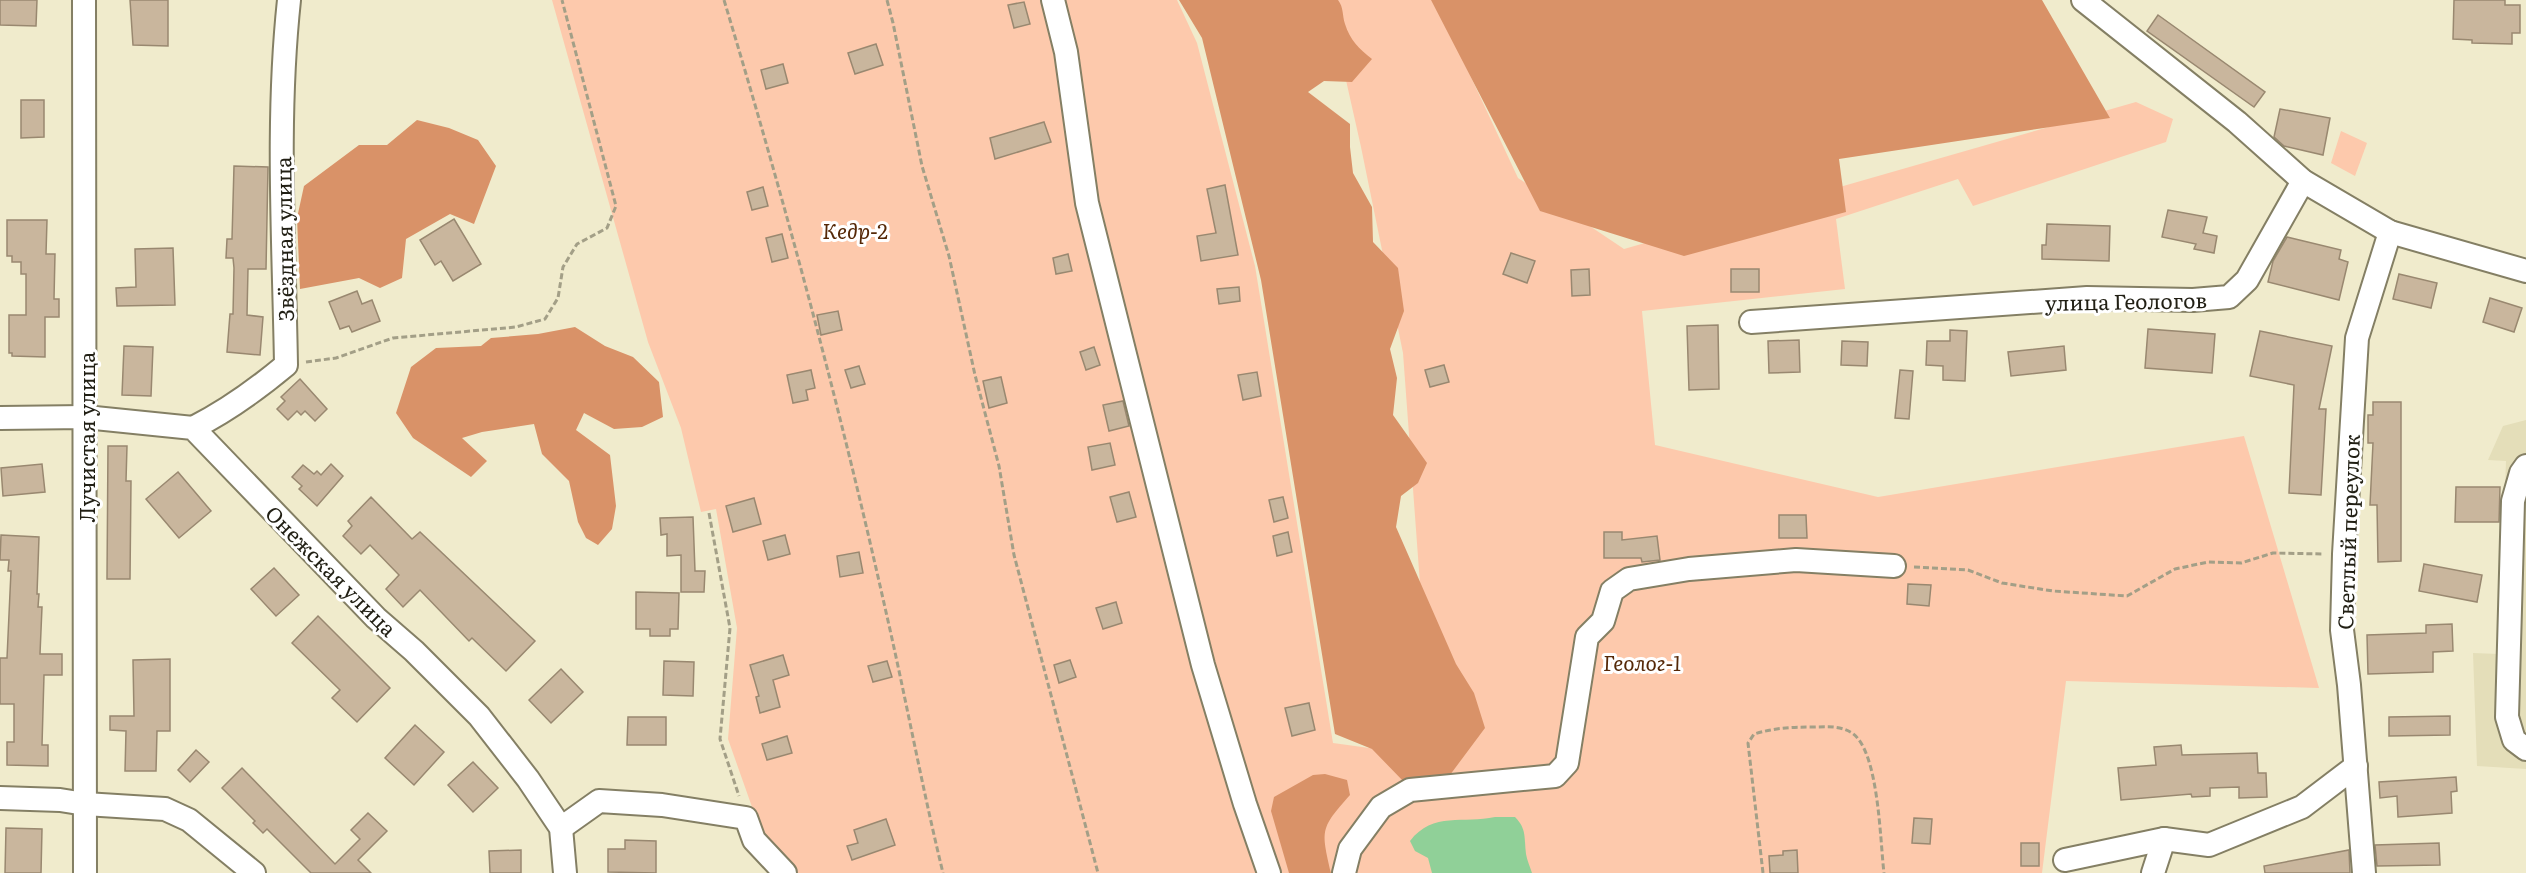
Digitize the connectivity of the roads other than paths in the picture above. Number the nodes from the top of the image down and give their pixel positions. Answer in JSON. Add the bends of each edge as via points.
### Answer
{"nodes":[{"id":1,"x":84,"y":0,"type":"edge"},
{"id":2,"x":290,"y":0,"type":"edge"},
{"id":3,"x":1053,"y":0,"type":"edge"},
{"id":4,"x":2083,"y":0,"type":"edge"},
{"id":5,"x":2304,"y":181,"type":"junction"},
{"id":6,"x":2390,"y":232,"type":"junction"},
{"id":7,"x":2526,"y":271,"type":"edge"},
{"id":8,"x":1750,"y":322,"type":"dead end"},
{"id":9,"x":0,"y":417,"type":"edge"},
{"id":10,"x":85,"y":417,"type":"junction"},
{"id":11,"x":193,"y":428,"type":"junction"},
{"id":12,"x":2526,"y":466,"type":"edge"},
{"id":13,"x":1894,"y":566,"type":"road end"},
{"id":14,"x":2518,"y":568,"type":"edge"},
{"id":15,"x":2526,"y":749,"type":"edge"},
{"id":16,"x":2356,"y":766,"type":"junction"},
{"id":17,"x":0,"y":798,"type":"edge"},
{"id":18,"x":85,"y":804,"type":"junction"},
{"id":19,"x":561,"y":828,"type":"junction"},
{"id":20,"x":2164,"y":839,"type":"junction"},
{"id":21,"x":2065,"y":860,"type":"dead end"},
{"id":22,"x":85,"y":873,"type":"edge"},
{"id":23,"x":254,"y":873,"type":"edge"},
{"id":24,"x":565,"y":873,"type":"edge"},
{"id":25,"x":785,"y":873,"type":"edge"},
{"id":26,"x":1269,"y":873,"type":"edge"},
{"id":27,"x":1344,"y":873,"type":"edge"},
{"id":28,"x":2153,"y":873,"type":"edge"},
{"id":29,"x":2364,"y":873,"type":"edge"}],
"edges":[{"from":1,"to":10,"type":"street","name":"Лучистая улица"},
{"from":2,"to":11,"type":"street","name":"Звёздная улица","via":[[284,49],[282,134],[286,365],[249,395]]},
{"from":3,"to":26,"type":"street","via":[[1066,52],[1090,214],[1203,665]]},
{"from":4,"to":5,"type":"street","via":[[2237,122]]},
{"from":5,"to":6,"type":"street"},
{"from":5,"to":8,"type":"street","name":"улица Геологов","via":[[2247,280],[2229,297],[2087,298]]},
{"from":6,"to":7,"type":"street"},
{"from":6,"to":16,"type":"street","name":"Светлый переулок","via":[[2357,338],[2342,630]]},
{"from":9,"to":10,"type":"street"},
{"from":10,"to":11,"type":"street"},
{"from":10,"to":18,"type":"street","name":"Лучистая улица"},
{"from":11,"to":19,"type":"street","name":"Онежская улица","via":[[376,618],[479,716]]},
{"from":12,"to":14,"type":"street","via":[[2513,501]]},
{"from":13,"to":27,"type":"street","via":[[1796,560],[1689,569],[1629,579],[1612,591],[1603,621],[1587,637],[1567,764],[1555,776],[1410,790],[1381,807],[1350,849]]},
{"from":14,"to":15,"type":"street","via":[[2507,717],[2514,740]]},
{"from":16,"to":20,"type":"street","via":[[2302,807],[2209,845]]},
{"from":16,"to":29,"type":"street","name":"Светлый переулок"},
{"from":17,"to":18,"type":"street"},
{"from":18,"to":22,"type":"street","name":"Лучистая улица"},
{"from":18,"to":23,"type":"street","via":[[165,809],[189,820]]},
{"from":19,"to":24,"type":"street"},
{"from":19,"to":25,"type":"street","via":[[598,801],[662,805],[746,818],[754,840]]},
{"from":20,"to":21,"type":"street"},
{"from":20,"to":28,"type":"street"}]}
